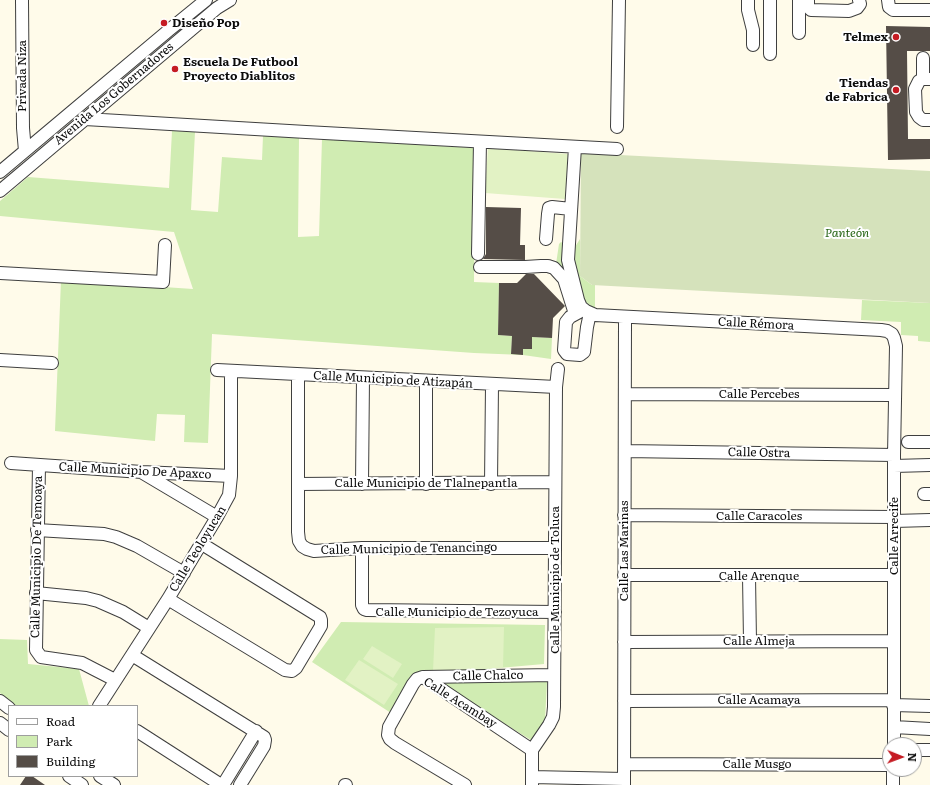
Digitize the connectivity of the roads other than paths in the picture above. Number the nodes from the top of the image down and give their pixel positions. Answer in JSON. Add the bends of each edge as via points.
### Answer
{"nodes":[{"id":1,"x":22,"y":0,"type":"edge"},
{"id":2,"x":206,"y":0,"type":"edge"},
{"id":3,"x":230,"y":0,"type":"edge"},
{"id":4,"x":619,"y":0,"type":"edge"},
{"id":5,"x":748,"y":0,"type":"edge"},
{"id":6,"x":770,"y":0,"type":"edge"},
{"id":7,"x":799,"y":0,"type":"edge"},
{"id":8,"x":808,"y":0,"type":"edge"},
{"id":9,"x":859,"y":0,"type":"edge"},
{"id":10,"x":888,"y":0,"type":"edge"},
{"id":11,"x":930,"y":10,"type":"edge"},
{"id":12,"x":799,"y":33,"type":"dead end"},
{"id":13,"x":753,"y":45,"type":"dead end"},
{"id":14,"x":770,"y":54,"type":"dead end"},
{"id":15,"x":923,"y":58,"type":"dead end"},
{"id":16,"x":926,"y":79,"type":"edge"},
{"id":17,"x":85,"y":119,"type":"junction"},
{"id":18,"x":930,"y":120,"type":"edge"},
{"id":19,"x":617,"y":127,"type":"dead end"},
{"id":20,"x":480,"y":142,"type":"junction"},
{"id":21,"x":576,"y":147,"type":"junction"},
{"id":22,"x":617,"y":149,"type":"dead end"},
{"id":23,"x":25,"y":151,"type":"junction"},
{"id":24,"x":0,"y":172,"type":"edge"},
{"id":25,"x":3,"y":184,"type":"edge"},
{"id":26,"x":571,"y":209,"type":"junction"},
{"id":27,"x":546,"y":239,"type":"dead end"},
{"id":28,"x":165,"y":245,"type":"dead end"},
{"id":29,"x":478,"y":254,"type":"dead end"},
{"id":30,"x":480,"y":267,"type":"dead end"},
{"id":31,"x":0,"y":273,"type":"edge"},
{"id":32,"x":583,"y":312,"type":"junction"},
{"id":33,"x":625,"y":316,"type":"junction"},
{"id":34,"x":887,"y":331,"type":"joint"},
{"id":35,"x":0,"y":360,"type":"edge"},
{"id":36,"x":52,"y":363,"type":"dead end"},
{"id":37,"x":558,"y":369,"type":"dead end"},
{"id":38,"x":217,"y":370,"type":"dead end"},
{"id":39,"x":231,"y":371,"type":"junction"},
{"id":40,"x":298,"y":375,"type":"junction"},
{"id":41,"x":363,"y":378,"type":"junction"},
{"id":42,"x":426,"y":382,"type":"junction"},
{"id":43,"x":492,"y":385,"type":"junction"},
{"id":44,"x":556,"y":387,"type":"junction"},
{"id":45,"x":625,"y":394,"type":"junction"},
{"id":46,"x":894,"y":395,"type":"junction"},
{"id":47,"x":908,"y":442,"type":"dead end"},
{"id":48,"x":930,"y":442,"type":"edge"},
{"id":49,"x":624,"y":451,"type":"junction"},
{"id":50,"x":894,"y":460,"type":"junction"},
{"id":51,"x":11,"y":463,"type":"dead end"},
{"id":52,"x":39,"y":465,"type":"junction"},
{"id":53,"x":930,"y":466,"type":"edge"},
{"id":54,"x":142,"y":472,"type":"junction"},
{"id":55,"x":231,"y":476,"type":"junction"},
{"id":56,"x":555,"y":482,"type":"junction"},
{"id":57,"x":298,"y":484,"type":"junction"},
{"id":58,"x":362,"y":484,"type":"junction"},
{"id":59,"x":426,"y":484,"type":"junction"},
{"id":60,"x":491,"y":484,"type":"junction"},
{"id":61,"x":624,"y":515,"type":"junction"},
{"id":62,"x":217,"y":517,"type":"junction"},
{"id":63,"x":894,"y":519,"type":"junction"},
{"id":64,"x":930,"y":520,"type":"edge"},
{"id":65,"x":37,"y":530,"type":"junction"},
{"id":66,"x":202,"y":544,"type":"junction"},
{"id":67,"x":362,"y":548,"type":"junction"},
{"id":68,"x":555,"y":548,"type":"junction"},
{"id":69,"x":184,"y":573,"type":"junction"},
{"id":70,"x":894,"y":575,"type":"junction"},
{"id":71,"x":624,"y":576,"type":"junction"},
{"id":72,"x":749,"y":576,"type":"junction"},
{"id":73,"x":36,"y":593,"type":"junction"},
{"id":74,"x":168,"y":599,"type":"junction"},
{"id":75,"x":555,"y":612,"type":"junction"},
{"id":76,"x":149,"y":628,"type":"junction"},
{"id":77,"x":750,"y":641,"type":"junction"},
{"id":78,"x":894,"y":641,"type":"junction"},
{"id":79,"x":624,"y":642,"type":"junction"},
{"id":80,"x":132,"y":655,"type":"junction"},
{"id":81,"x":554,"y":675,"type":"junction"},
{"id":82,"x":423,"y":677,"type":"junction"},
{"id":83,"x":116,"y":680,"type":"junction"},
{"id":84,"x":0,"y":700,"type":"edge"},
{"id":85,"x":624,"y":701,"type":"junction"},
{"id":86,"x":893,"y":702,"type":"junction"},
{"id":87,"x":100,"y":705,"type":"edge"},
{"id":88,"x":930,"y":706,"type":"edge"},
{"id":89,"x":8,"y":707,"type":"edge"},
{"id":90,"x":0,"y":723,"type":"edge"},
{"id":91,"x":894,"y":727,"type":"junction"},
{"id":92,"x":8,"y":729,"type":"edge"},
{"id":93,"x":930,"y":729,"type":"edge"},
{"id":94,"x":256,"y":731,"type":"junction"},
{"id":95,"x":138,"y":733,"type":"edge"},
{"id":96,"x":894,"y":737,"type":"edge"},
{"id":97,"x":532,"y":750,"type":"junction"},
{"id":98,"x":624,"y":764,"type":"junction"},
{"id":99,"x":882,"y":765,"type":"edge"},
{"id":100,"x":70,"y":777,"type":"edge"},
{"id":101,"x":102,"y":777,"type":"edge"},
{"id":102,"x":532,"y":781,"type":"edge"},
{"id":103,"x":624,"y":782,"type":"edge"},
{"id":104,"x":82,"y":785,"type":"edge"},
{"id":105,"x":114,"y":785,"type":"edge"},
{"id":106,"x":222,"y":785,"type":"edge"},
{"id":107,"x":240,"y":785,"type":"edge"},
{"id":108,"x":465,"y":785,"type":"edge"}],
"edges":[{"from":1,"to":23,"type":"street","name":"Privada Niza"},
{"from":2,"to":23,"type":"street","name":"Avenida Los Gobernadores"},
{"from":3,"to":17,"type":"street","name":"Avenida Los Gobernadores","via":[[217,8]]},
{"from":4,"to":19,"type":"street"},
{"from":5,"to":13,"type":"street"},
{"from":6,"to":14,"type":"street"},
{"from":7,"to":12,"type":"street"},
{"from":8,"to":9,"type":"street","via":[[808,7],[811,10],[850,11],[857,8]]},
{"from":10,"to":11,"type":"street","via":[[888,7],[893,10]]},
{"from":15,"to":16,"type":"street"},
{"from":16,"to":18,"type":"street","via":[[919,81],[915,89],[916,112],[923,120]]},
{"from":17,"to":20,"type":"street"},
{"from":17,"to":25,"type":"street","name":"Avenida Los Gobernadores"},
{"from":20,"to":21,"type":"street"},
{"from":20,"to":29,"type":"street"},
{"from":21,"to":22,"type":"street"},
{"from":21,"to":26,"type":"street"},
{"from":23,"to":24,"type":"street","name":"Avenida Los Gobernadores"},
{"from":26,"to":27,"type":"street","via":[[550,208]]},
{"from":26,"to":32,"type":"street","via":[[568,265]]},
{"from":28,"to":31,"type":"street","via":[[163,282]]},
{"from":30,"to":32,"type":"street","via":[[554,268],[564,279]]},
{"from":32,"to":33,"type":"street","name":"Calle Rémora"},
{"from":33,"to":34,"type":"street","name":"Calle Rémora"},
{"from":33,"to":45,"type":"street","name":"Calle Las Marinas"},
{"from":34,"to":46,"type":"street","name":"Calle Arrecife","via":[[892,334],[896,346]]},
{"from":35,"to":36,"type":"street"},
{"from":37,"to":44,"type":"street","name":"Calle Municipio de Toluca"},
{"from":38,"to":39,"type":"street","name":"Calle Municipio de Atizapán"},
{"from":39,"to":40,"type":"street","name":"Calle Municipio de Atizapán"},
{"from":39,"to":55,"type":"street","name":"Calle Teoloyucan"},
{"from":40,"to":41,"type":"street","name":"Calle Municipio de Atizapán"},
{"from":40,"to":57,"type":"street"},
{"from":41,"to":42,"type":"street","name":"Calle Municipio de Atizapán"},
{"from":41,"to":58,"type":"street"},
{"from":42,"to":43,"type":"street","name":"Calle Municipio de Atizapán"},
{"from":42,"to":59,"type":"street"},
{"from":43,"to":44,"type":"street","name":"Calle Municipio de Atizapán"},
{"from":43,"to":60,"type":"street"},
{"from":44,"to":56,"type":"street","name":"Calle Municipio de Toluca"},
{"from":45,"to":46,"type":"street","name":"Calle Percebes"},
{"from":45,"to":49,"type":"street","name":"Calle Las Marinas"},
{"from":46,"to":50,"type":"street","name":"Calle Arrecife"},
{"from":47,"to":48,"type":"street"},
{"from":49,"to":50,"type":"street","name":"Calle Ostra"},
{"from":49,"to":61,"type":"street","name":"Calle Las Marinas"},
{"from":50,"to":53,"type":"street","name":"Calle Ostra"},
{"from":50,"to":63,"type":"street","name":"Calle Arrecife"},
{"from":51,"to":52,"type":"street","name":"Calle Municipio De Apaxco"},
{"from":52,"to":54,"type":"street","name":"Calle Municipio De Apaxco"},
{"from":52,"to":65,"type":"street","name":"Calle Municipio De Temoaya"},
{"from":54,"to":55,"type":"street","name":"Calle Municipio De Apaxco"},
{"from":54,"to":62,"type":"street"},
{"from":55,"to":62,"type":"street","name":"Calle Teoloyucan","via":[[229,495]]},
{"from":56,"to":60,"type":"street","name":"Calle Municipio de Tlalnepantla"},
{"from":56,"to":68,"type":"street","name":"Calle Municipio de Toluca"},
{"from":57,"to":58,"type":"street","name":"Calle Municipio de Tlalnepantla"},
{"from":57,"to":67,"type":"street","name":"Calle Municipio de Tenancingo","via":[[298,532],[302,546],[314,551]]},
{"from":58,"to":59,"type":"street","name":"Calle Municipio de Tlalnepantla"},
{"from":59,"to":60,"type":"street","name":"Calle Municipio de Tlalnepantla"},
{"from":61,"to":63,"type":"street","name":"Calle Caracoles"},
{"from":61,"to":71,"type":"street","name":"Calle Las Marinas"},
{"from":62,"to":66,"type":"street","name":"Calle Teoloyucan"},
{"from":63,"to":64,"type":"street","name":"Calle Caracoles"},
{"from":63,"to":70,"type":"street","name":"Calle Arrecife"},
{"from":65,"to":69,"type":"street","via":[[116,537]]},
{"from":65,"to":73,"type":"street","name":"Calle Municipio De Temoaya"},
{"from":66,"to":69,"type":"street","name":"Calle Teoloyucan"},
{"from":66,"to":74,"type":"street","via":[[320,617],[321,626],[296,668],[292,671],[285,670]]},
{"from":67,"to":68,"type":"street","name":"Calle Municipio de Tenancingo"},
{"from":67,"to":75,"type":"street","name":"Calle Municipio de Tezoyuca","via":[[362,605],[373,611]]},
{"from":68,"to":75,"type":"street","name":"Calle Municipio de Toluca"},
{"from":69,"to":74,"type":"street","name":"Calle Teoloyucan"},
{"from":70,"to":72,"type":"street","name":"Calle Arenque"},
{"from":70,"to":78,"type":"street","name":"Calle Arrecife"},
{"from":71,"to":72,"type":"street","name":"Calle Arenque"},
{"from":71,"to":79,"type":"street","name":"Calle Las Marinas"},
{"from":72,"to":77,"type":"street"},
{"from":73,"to":76,"type":"street","via":[[98,601]]},
{"from":73,"to":83,"type":"street","name":"Calle Municipio De Temoaya","via":[[36,650],[41,657],[82,663]]},
{"from":74,"to":76,"type":"street","name":"Calle Teoloyucan"},
{"from":75,"to":81,"type":"street","name":"Calle Municipio de Toluca"},
{"from":76,"to":80,"type":"street","name":"Calle Teoloyucan"},
{"from":77,"to":78,"type":"street","name":"Calle Almeja"},
{"from":77,"to":79,"type":"street","name":"Calle Almeja"},
{"from":78,"to":86,"type":"street","name":"Calle Arrecife"},
{"from":79,"to":85,"type":"street","name":"Calle Las Marinas"},
{"from":80,"to":83,"type":"street","name":"Calle Teoloyucan"},
{"from":80,"to":94,"type":"street"},
{"from":81,"to":82,"type":"street","name":"Calle Chalco"},
{"from":81,"to":97,"type":"street","name":"Calle Municipio de Toluca","via":[[553,717]]},
{"from":82,"to":97,"type":"street","name":"Calle Acambay"},
{"from":82,"to":108,"type":"street","name":"Calle Acambay","via":[[410,690],[389,727],[388,734],[395,743]]},
{"from":83,"to":87,"type":"street","name":"Calle Teoloyucan"},
{"from":84,"to":89,"type":"street"},
{"from":85,"to":86,"type":"street","name":"Calle Acamaya"},
{"from":85,"to":98,"type":"street","name":"Calle Las Marinas"},
{"from":86,"to":88,"type":"street","name":"Calle Acamaya"},
{"from":86,"to":91,"type":"street","name":"Calle Arrecife"},
{"from":90,"to":92,"type":"street"},
{"from":91,"to":93,"type":"street"},
{"from":91,"to":96,"type":"street","name":"Calle Arrecife"},
{"from":94,"to":106,"type":"street"},
{"from":94,"to":107,"type":"street","via":[[264,737],[264,744]]},
{"from":95,"to":106,"type":"street"},
{"from":97,"to":102,"type":"street"},
{"from":98,"to":99,"type":"street","name":"Calle Musgo"},
{"from":98,"to":103,"type":"street","name":"Calle Las Marinas"},
{"from":100,"to":104,"type":"street"},
{"from":101,"to":105,"type":"street"},
{"from":102,"to":103,"type":"street"}]}
